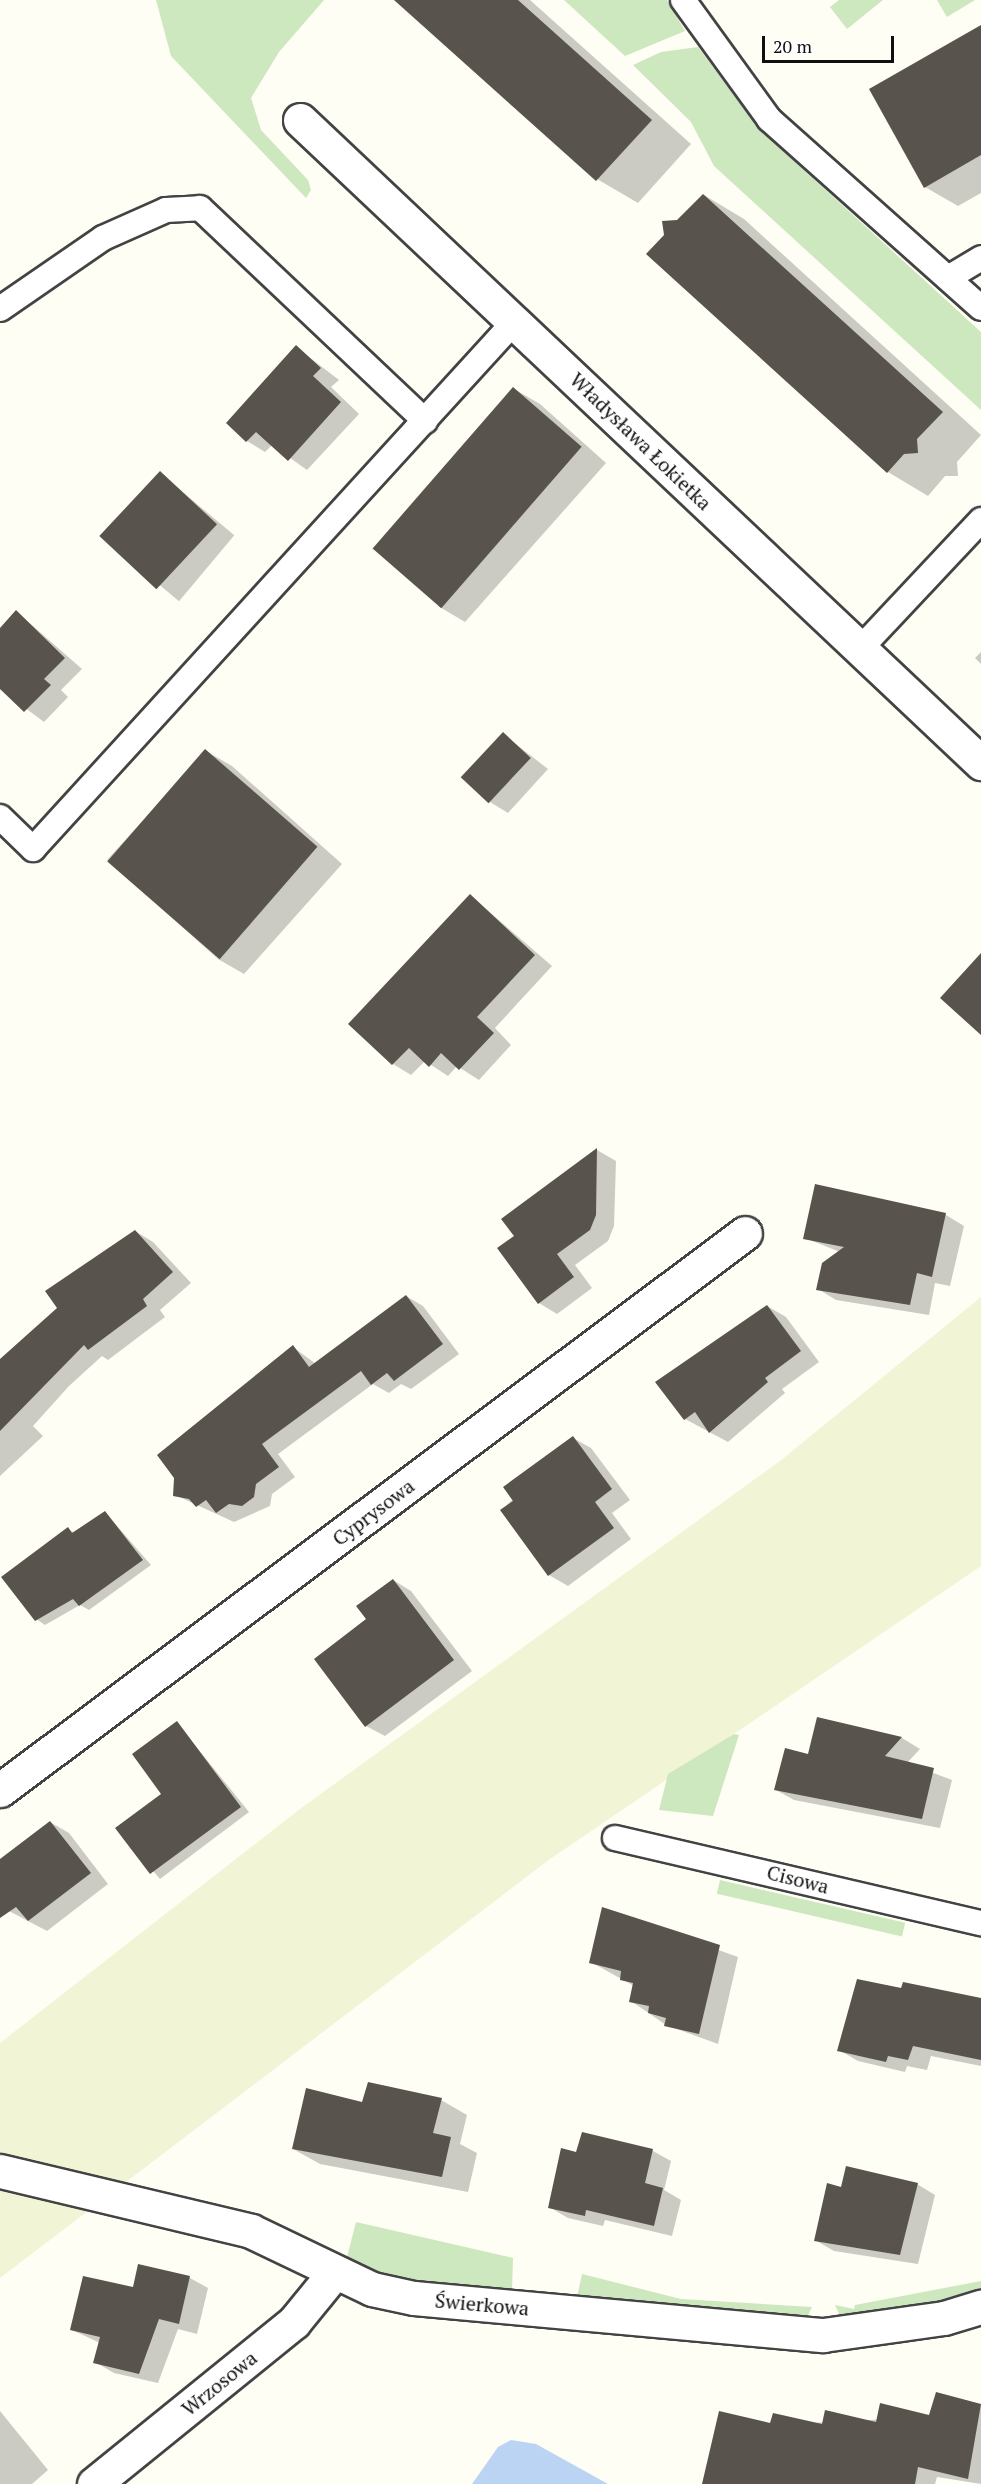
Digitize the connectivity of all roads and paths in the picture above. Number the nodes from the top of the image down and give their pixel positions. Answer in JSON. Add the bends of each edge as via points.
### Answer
{"nodes":[{"id":1,"x":683,"y":0,"type":"edge"},
{"id":2,"x":300,"y":120,"type":"dead end"},
{"id":3,"x":981,"y":258,"type":"edge"},
{"id":4,"x":948,"y":278,"type":"junction"},
{"id":5,"x":981,"y":308,"type":"edge"},
{"id":6,"x":0,"y":309,"type":"edge"},
{"id":7,"x":515,"y":321,"type":"junction"},
{"id":8,"x":425,"y":421,"type":"junction"},
{"id":9,"x":981,"y":520,"type":"edge"},
{"id":10,"x":860,"y":649,"type":"junction"},
{"id":11,"x":981,"y":762,"type":"edge"},
{"id":12,"x":0,"y":817,"type":"edge"},
{"id":13,"x":746,"y":1233,"type":"dead end"},
{"id":14,"x":0,"y":1790,"type":"edge"},
{"id":15,"x":615,"y":1838,"type":"dead end"},
{"id":16,"x":981,"y":1923,"type":"edge"},
{"id":17,"x":0,"y":2171,"type":"edge"},
{"id":18,"x":334,"y":2273,"type":"junction"},
{"id":19,"x":981,"y":2307,"type":"edge"},
{"id":20,"x":93,"y":2484,"type":"edge"}],
"edges":[{"from":1,"to":4,"type":"lane","via":[[770,119]]},
{"from":2,"to":7,"type":"street","name":"Władysława Łokietka"},
{"from":3,"to":4,"type":"lane"},
{"from":4,"to":5,"type":"lane"},
{"from":6,"to":8,"type":"lane","via":[[103,238],[166,210],[200,208]]},
{"from":7,"to":8,"type":"lane"},
{"from":7,"to":10,"type":"street","name":"Władysława Łokietka"},
{"from":8,"to":12,"type":"lane","via":[[33,849]]},
{"from":9,"to":10,"type":"lane"},
{"from":10,"to":11,"type":"street","name":"Władysława Łokietka"},
{"from":13,"to":14,"type":"street","name":"Cyprysowa"},
{"from":15,"to":16,"type":"lane","name":"Cisowa"},
{"from":17,"to":18,"type":"street","name":"Świerkowa","via":[[251,2231]]},
{"from":18,"to":19,"type":"street","name":"Świerkowa","via":[[372,2289],[414,2298],[780,2333],[823,2335]]},
{"from":18,"to":20,"type":"street","name":"Wrzosowa","via":[[294,2322]]}]}
